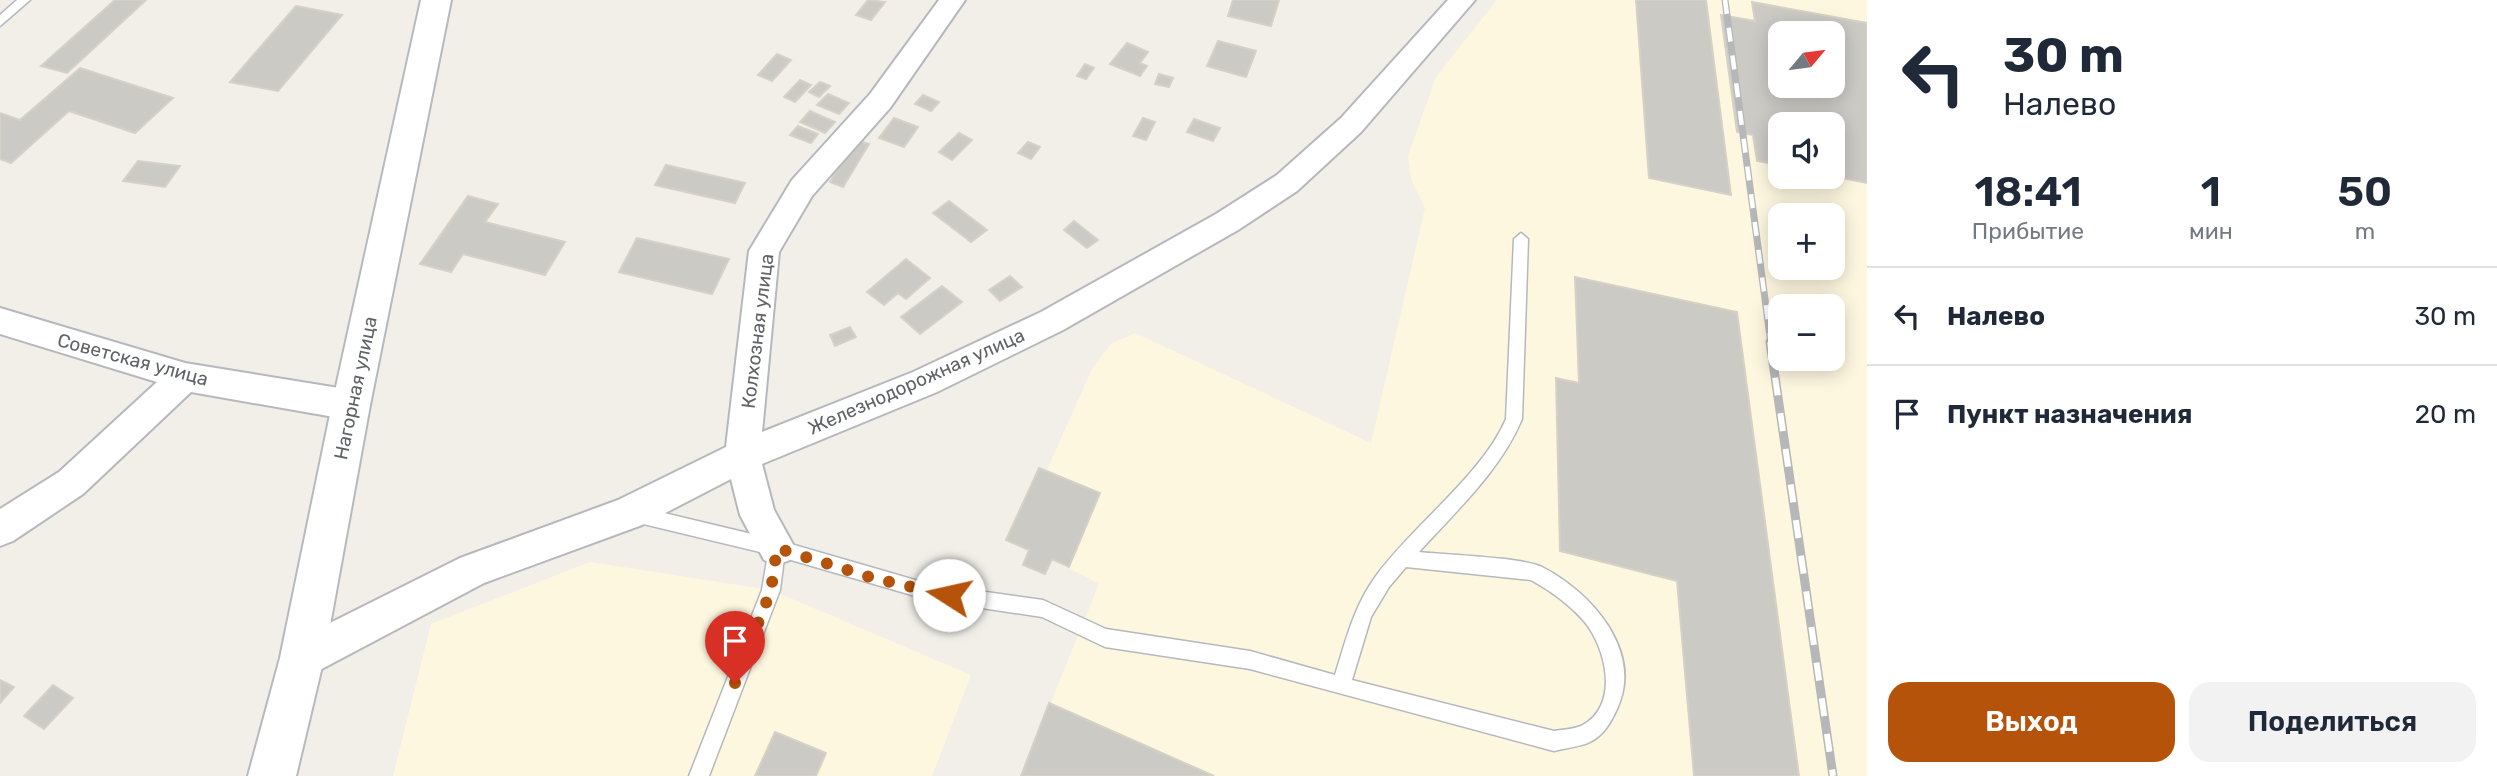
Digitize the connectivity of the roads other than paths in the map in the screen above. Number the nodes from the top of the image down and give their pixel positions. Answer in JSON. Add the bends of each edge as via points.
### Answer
{"nodes":[{"id":1,"x":24,"y":0,"type":"edge"},
{"id":2,"x":436,"y":0,"type":"edge"},
{"id":3,"x":952,"y":0,"type":"edge"},
{"id":4,"x":1462,"y":0,"type":"edge"},
{"id":5,"x":0,"y":22,"type":"edge"},
{"id":6,"x":1521,"y":239,"type":"dead end"},
{"id":7,"x":0,"y":321,"type":"edge"},
{"id":8,"x":186,"y":377,"type":"junction"},
{"id":9,"x":351,"y":405,"type":"junction"},
{"id":10,"x":742,"y":456,"type":"junction"},
{"id":11,"x":629,"y":513,"type":"junction"},
{"id":12,"x":0,"y":529,"type":"edge"},
{"id":13,"x":777,"y":548,"type":"junction"},
{"id":14,"x":1403,"y":559,"type":"junction"},
{"id":15,"x":302,"y":658,"type":"junction"},
{"id":16,"x":1341,"y":686,"type":"junction"},
{"id":17,"x":272,"y":776,"type":"edge"},
{"id":18,"x":699,"y":776,"type":"edge"}],
"edges":[{"from":1,"to":5,"type":"lane"},
{"from":2,"to":9,"type":"main road","name":"Нагорная улица"},
{"from":3,"to":10,"type":"street","name":"Колхозная улица","via":[[880,101],[802,188],[764,251]]},
{"from":4,"to":10,"type":"street","name":"Железнодорожная улица","via":[[1351,125],[1287,183],[1227,222],[1052,321],[925,382]]},
{"from":6,"to":14,"type":"lane","via":[[1514,419],[1488,462]]},
{"from":7,"to":8,"type":"street","name":"Советская улица"},
{"from":8,"to":9,"type":"street","name":"Советская улица"},
{"from":8,"to":12,"type":"street","via":[[71,483]]},
{"from":9,"to":15,"type":"main road","name":"Нагорная улица"},
{"from":10,"to":11,"type":"street","name":"Железнодорожная улица"},
{"from":10,"to":13,"type":"street","name":"Колхозная улица","via":[[758,515]]},
{"from":11,"to":13,"type":"lane"},
{"from":11,"to":15,"type":"street","name":"Железнодорожная улица","via":[[473,570]]},
{"from":13,"to":16,"type":"lane","via":[[929,592],[1043,609],[1105,638],[1250,660]]},
{"from":13,"to":18,"type":"lane","via":[[771,590]]},
{"from":14,"to":16,"type":"lane","via":[[1363,613]]},
{"from":14,"to":16,"type":"lane","via":[[1533,572],[1553,583],[1589,614],[1607,640],[1615,669],[1614,694],[1602,719],[1586,734],[1554,741]]},
{"from":15,"to":17,"type":"main road","name":"Нагорная улица"}]}
